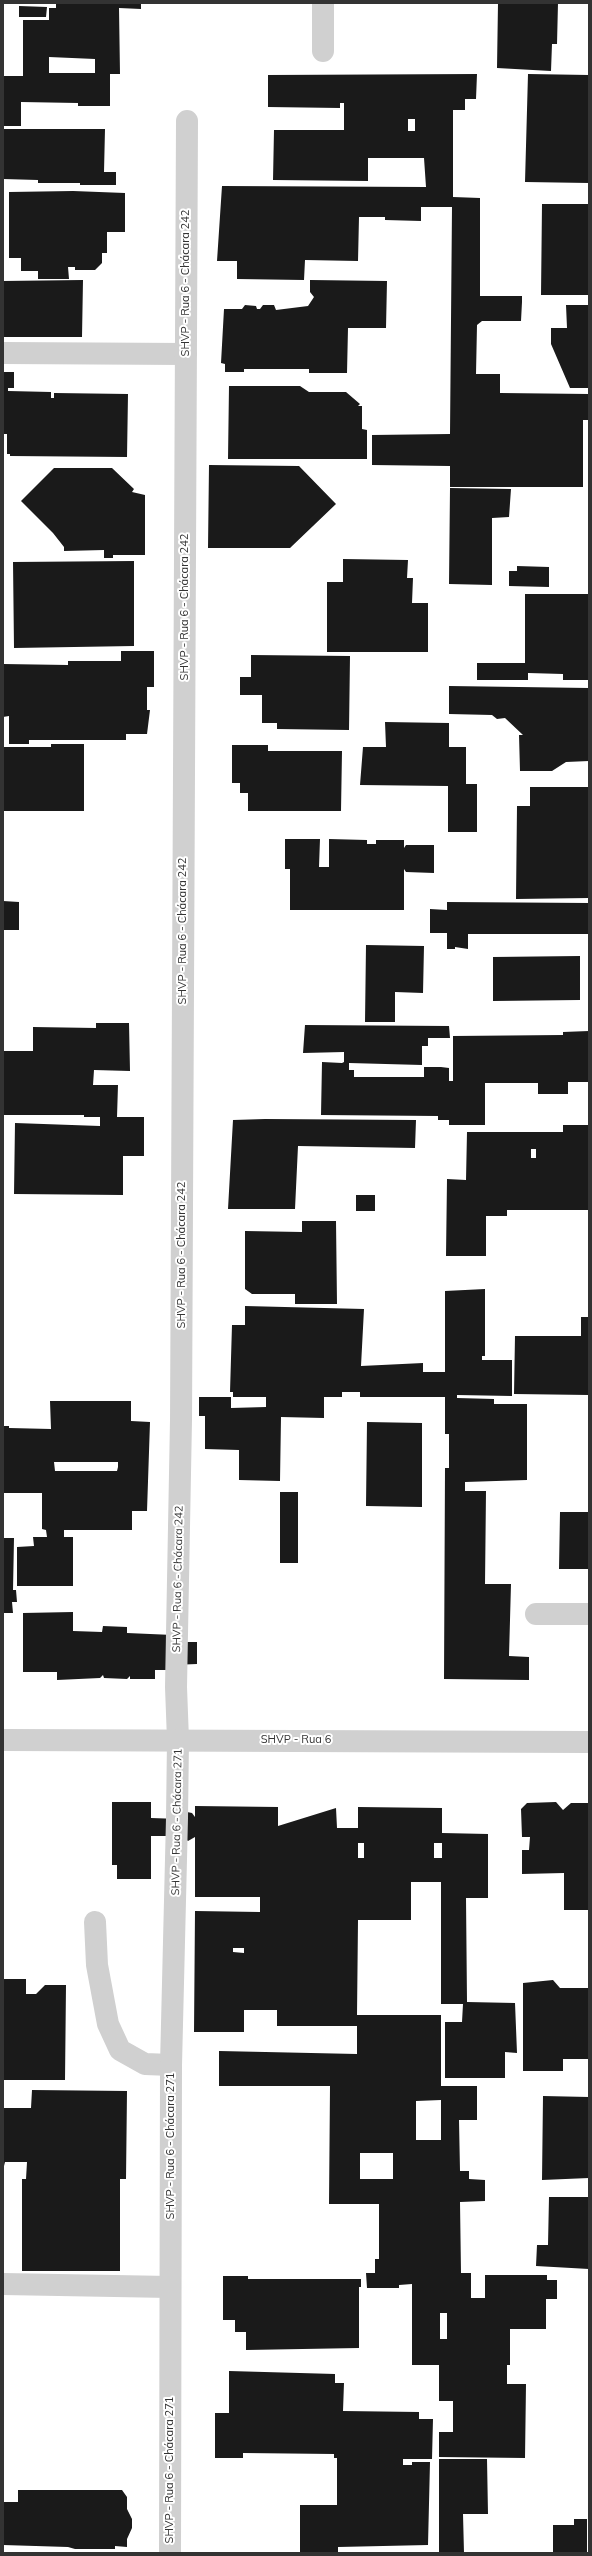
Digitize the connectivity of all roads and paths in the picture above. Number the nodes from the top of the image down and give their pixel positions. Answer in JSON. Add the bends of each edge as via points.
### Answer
{"nodes":[{"id":1,"x":323,"y":3,"type":"edge"},
{"id":2,"x":323,"y":51,"type":"dead end"},
{"id":3,"x":187,"y":122,"type":"dead end"},
{"id":4,"x":3,"y":353,"type":"edge"},
{"id":5,"x":186,"y":354,"type":"junction"},
{"id":6,"x":536,"y":1614,"type":"dead end"},
{"id":7,"x":589,"y":1614,"type":"edge"},
{"id":8,"x":3,"y":1740,"type":"edge"},
{"id":9,"x":178,"y":1740,"type":"junction"},
{"id":10,"x":589,"y":1742,"type":"edge"},
{"id":11,"x":95,"y":1922,"type":"dead end"},
{"id":12,"x":171,"y":2065,"type":"junction"},
{"id":13,"x":3,"y":2284,"type":"edge"},
{"id":14,"x":170,"y":2287,"type":"junction"},
{"id":15,"x":170,"y":2553,"type":"edge"}],
"edges":[{"from":1,"to":2,"type":"street"},
{"from":3,"to":5,"type":"street","name":"SHVP - Rua 6 - Chácara 242"},
{"from":4,"to":5,"type":"street"},
{"from":5,"to":9,"type":"street","name":"SHVP - Rua 6 - Chácara 242","via":[[181,1412],[176,1688]]},
{"from":6,"to":7,"type":"street"},
{"from":8,"to":9,"type":"street","name":"SHVP - Rua 6"},
{"from":9,"to":10,"type":"street","name":"SHVP - Rua 6"},
{"from":9,"to":12,"type":"street","name":"SHVP - Rua 6 - Chácara 271"},
{"from":11,"to":12,"type":"street","via":[[98,1965],[108,2024],[120,2050],[145,2064]]},
{"from":12,"to":14,"type":"street","name":"SHVP - Rua 6 - Chácara 271"},
{"from":13,"to":14,"type":"street"},
{"from":14,"to":15,"type":"street","name":"SHVP - Rua 6 - Chácara 271"}]}
